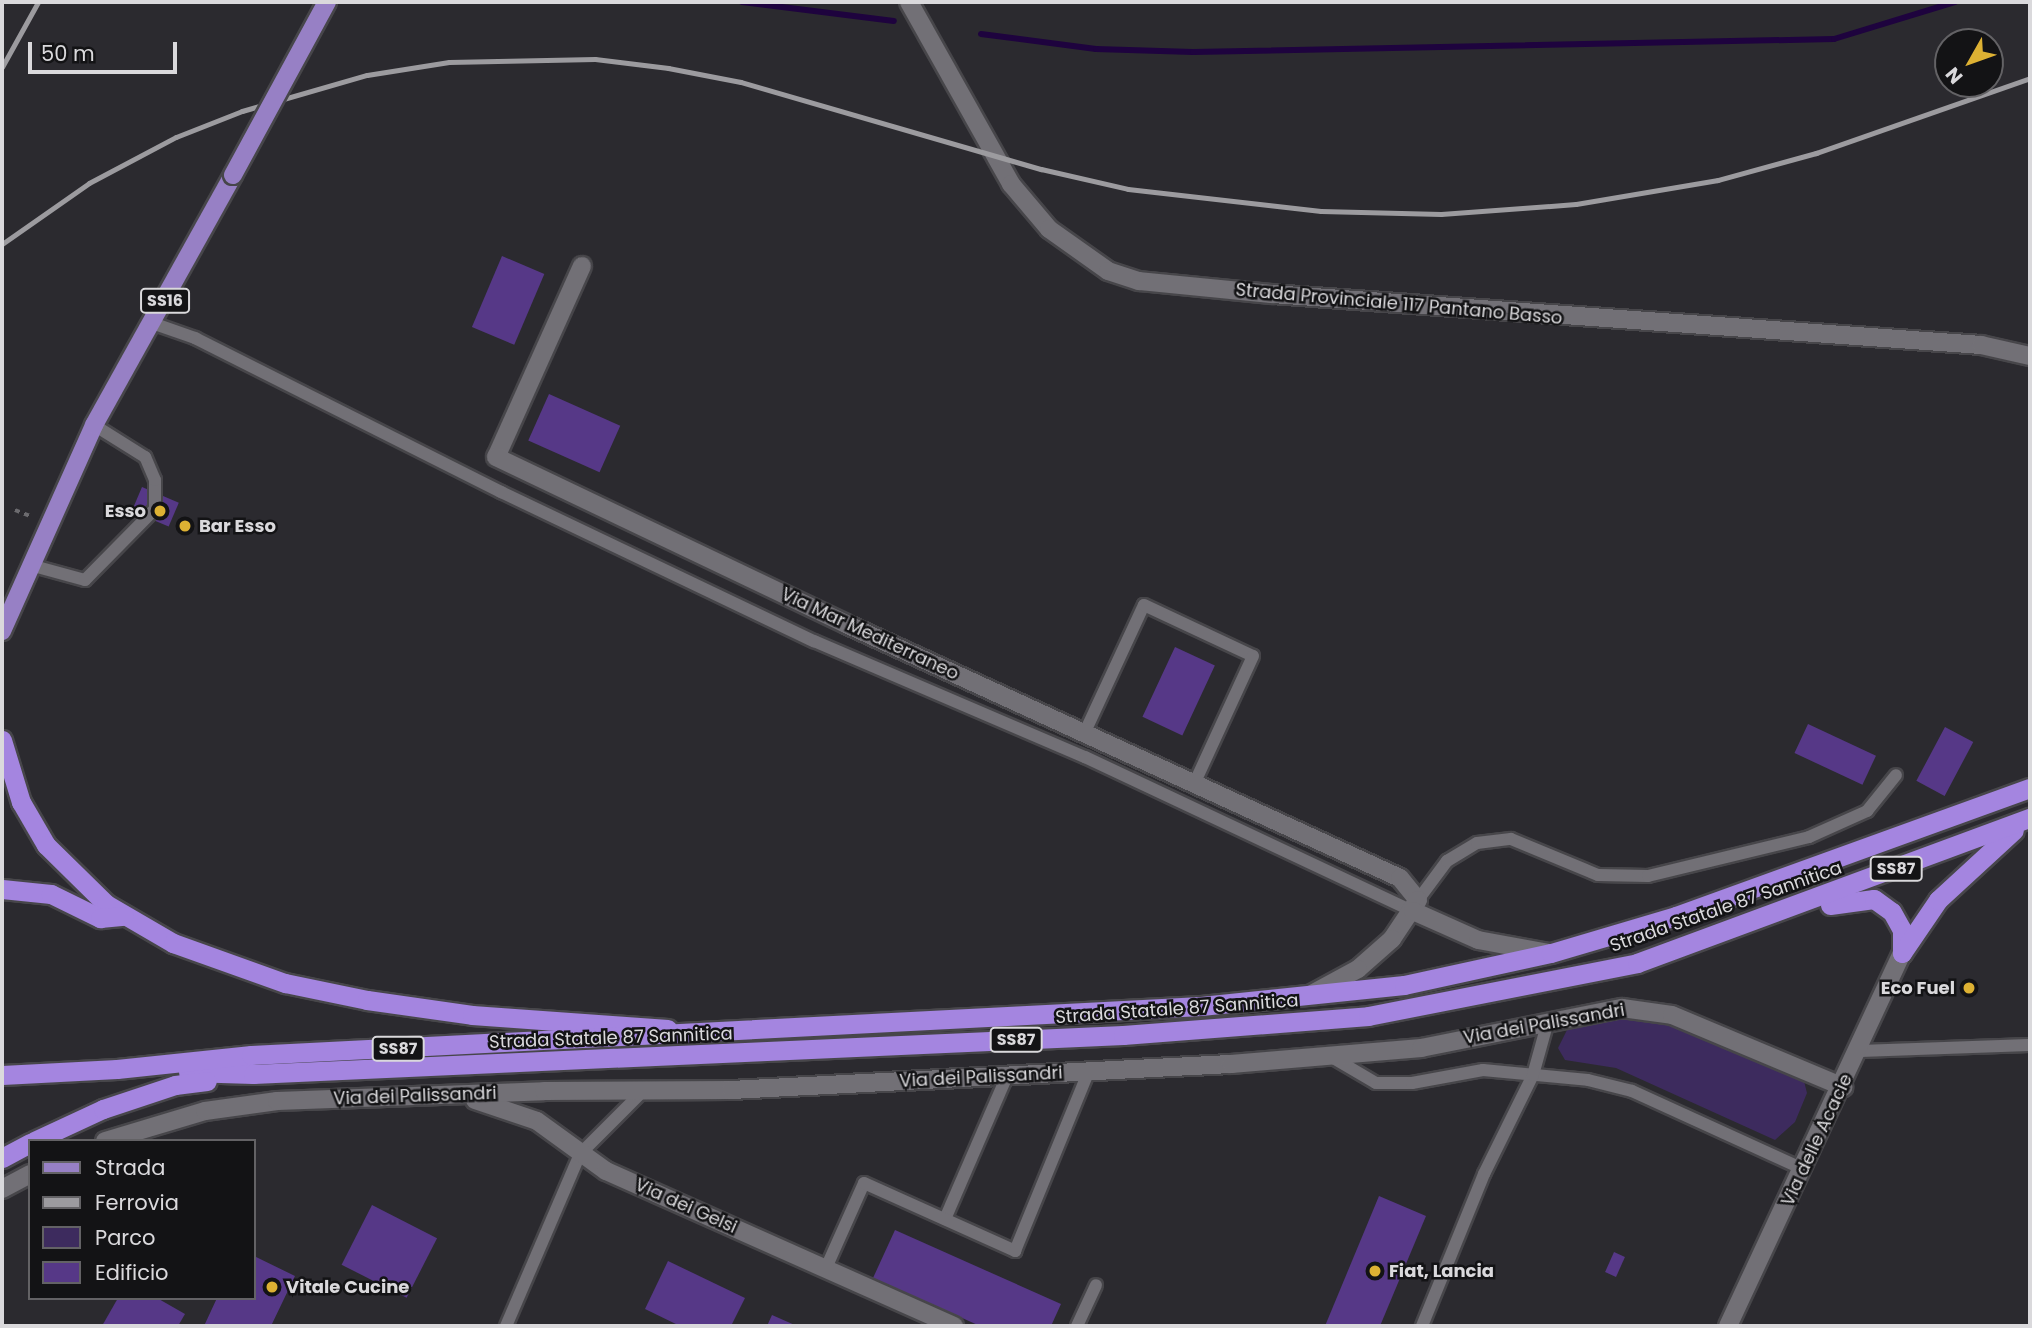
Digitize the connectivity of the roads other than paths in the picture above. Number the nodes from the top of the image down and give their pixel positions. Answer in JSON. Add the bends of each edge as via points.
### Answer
{"nodes":[{"id":1,"x":327,"y":2,"type":"edge"},
{"id":2,"x":909,"y":2,"type":"edge"},
{"id":3,"x":582,"y":266,"type":"dead end"},
{"id":4,"x":152,"y":323,"type":"junction"},
{"id":5,"x":2030,"y":356,"type":"edge"},
{"id":6,"x":94,"y":425,"type":"junction"},
{"id":7,"x":30,"y":565,"type":"junction"},
{"id":8,"x":2,"y":631,"type":"edge"},
{"id":9,"x":1084,"y":734,"type":"junction"},
{"id":10,"x":2,"y":740,"type":"edge"},
{"id":11,"x":1896,"y":775,"type":"dead end"},
{"id":12,"x":2030,"y":777,"type":"edge"},
{"id":13,"x":1194,"y":784,"type":"junction"},
{"id":14,"x":2030,"y":788,"type":"edge"},
{"id":15,"x":1985,"y":804,"type":"junction"},
{"id":16,"x":2029,"y":818,"type":"edge"},
{"id":17,"x":2,"y":889,"type":"edge"},
{"id":18,"x":1415,"y":906,"type":"junction"},
{"id":19,"x":124,"y":916,"type":"junction"},
{"id":20,"x":1765,"y":919,"type":"junction"},
{"id":21,"x":1551,"y":953,"type":"junction"},
{"id":22,"x":1902,"y":953,"type":"junction"},
{"id":23,"x":1308,"y":997,"type":"junction"},
{"id":24,"x":1548,"y":1021,"type":"junction"},
{"id":25,"x":678,"y":1031,"type":"junction"},
{"id":26,"x":2030,"y":1045,"type":"edge"},
{"id":27,"x":1859,"y":1051,"type":"junction"},
{"id":28,"x":1327,"y":1054,"type":"junction"},
{"id":29,"x":117,"y":1069,"type":"junction"},
{"id":30,"x":1089,"y":1071,"type":"junction"},
{"id":31,"x":253,"y":1074,"type":"junction"},
{"id":32,"x":2,"y":1075,"type":"edge"},
{"id":33,"x":1533,"y":1075,"type":"junction"},
{"id":34,"x":1007,"y":1076,"type":"junction"},
{"id":35,"x":1843,"y":1087,"type":"junction"},
{"id":36,"x":642,"y":1092,"type":"junction"},
{"id":37,"x":419,"y":1096,"type":"junction"},
{"id":38,"x":38,"y":1139,"type":"edge"},
{"id":39,"x":112,"y":1139,"type":"edge"},
{"id":40,"x":28,"y":1144,"type":"edge"},
{"id":41,"x":580,"y":1154,"type":"junction"},
{"id":42,"x":2,"y":1158,"type":"edge"},
{"id":43,"x":1803,"y":1169,"type":"junction"},
{"id":44,"x":28,"y":1175,"type":"edge"},
{"id":45,"x":2,"y":1189,"type":"edge"},
{"id":46,"x":945,"y":1219,"type":"junction"},
{"id":47,"x":826,"y":1268,"type":"junction"},
{"id":48,"x":1096,"y":1285,"type":"dead end"},
{"id":49,"x":506,"y":1326,"type":"edge"},
{"id":50,"x":954,"y":1326,"type":"edge"},
{"id":51,"x":1077,"y":1326,"type":"edge"},
{"id":52,"x":1422,"y":1326,"type":"edge"},
{"id":53,"x":1728,"y":1326,"type":"edge"}],
"edges":[{"from":1,"to":4,"type":"main road","number":"SS16","bridge":true},
{"from":2,"to":5,"type":"street","name":"Strada Provinciale 117 Pantano Basso","via":[[1011,184],[1049,229],[1078,253],[1119,275],[1272,294],[1981,345]]},
{"from":3,"to":9,"type":"street","name":"Via Mar Mediterraneo","via":[[496,457]]},
{"from":4,"to":6,"type":"main road","number":"SS16"},
{"from":4,"to":18,"type":"lane","via":[[195,338],[501,492],[814,641]]},
{"from":6,"to":7,"type":"main road","number":"SS16"},
{"from":6,"to":7,"type":"lane","via":[[145,457],[155,480],[155,509],[85,580]]},
{"from":7,"to":8,"type":"main road","number":"SS16"},
{"from":9,"to":13,"type":"street","name":"Via Mar Mediterraneo"},
{"from":9,"to":13,"type":"lane","via":[[1144,605],[1157,610],[1253,656]]},
{"from":10,"to":19,"type":"highway","via":[[21,802],[46,845],[88,890]]},
{"from":11,"to":18,"type":"lane","via":[[1867,811],[1809,837],[1648,876],[1598,875],[1511,839],[1477,843],[1447,861]]},
{"from":12,"to":15,"type":"highway","number":"SS87"},
{"from":13,"to":18,"type":"street","name":"Via Mar Mediterraneo","via":[[1401,878]]},
{"from":14,"to":15,"type":"highway","name":"Strada Statale 87 Sannitica","number":"SS87"},
{"from":15,"to":21,"type":"highway","name":"Strada Statale 87 Sannitica","number":"SS87","via":[[1676,915]]},
{"from":16,"to":20,"type":"highway","name":"Strada Statale 87 Sannitica","number":"SS87"},
{"from":16,"to":22,"type":"highway","number":"SS87","via":[[1938,900]]},
{"from":17,"to":19,"type":"highway","via":[[51,894],[100,918]]},
{"from":18,"to":21,"type":"street","via":[[1478,940]]},
{"from":18,"to":23,"type":"street","via":[[1376,956]]},
{"from":19,"to":25,"type":"highway","via":[[202,955],[331,994],[472,1015],[647,1024]]},
{"from":20,"to":22,"type":"highway","number":"SS87","via":[[1874,898],[1892,912],[1902,930]]},
{"from":20,"to":31,"type":"highway","name":"Strada Statale 87 Sannitica","number":"SS87","via":[[1623,966],[1414,1009],[1272,1026]]},
{"from":21,"to":23,"type":"highway","name":"Strada Statale 87 Sannitica","number":"SS87","via":[[1404,985]]},
{"from":22,"to":27,"type":"street","name":"Via delle Acacie"},
{"from":23,"to":25,"type":"highway","name":"Strada Statale 87 Sannitica","number":"SS87"},
{"from":24,"to":28,"type":"street","name":"Via dei Palissandri","via":[[1421,1048]]},
{"from":24,"to":33,"type":"lane"},
{"from":24,"to":35,"type":"street","name":"Via dei Palissandri","via":[[1622,1008],[1648,1009]]},
{"from":25,"to":29,"type":"highway","number":"SS87","via":[[648,1038],[251,1055]]},
{"from":26,"to":27,"type":"lane"},
{"from":27,"to":35,"type":"street","name":"Via delle Acacie"},
{"from":28,"to":30,"type":"street","name":"Via dei Palissandri"},
{"from":28,"to":33,"type":"lane","via":[[1376,1083],[1412,1083],[1483,1070]]},
{"from":29,"to":31,"type":"highway"},
{"from":29,"to":32,"type":"highway"},
{"from":30,"to":34,"type":"street","name":"Via dei Palissandri"},
{"from":30,"to":46,"type":"lane","via":[[1015,1251]]},
{"from":31,"to":38,"type":"highway","via":[[163,1089],[103,1109]]},
{"from":33,"to":43,"type":"lane","via":[[1632,1091]]},
{"from":33,"to":52,"type":"lane","via":[[1484,1174]]},
{"from":34,"to":36,"type":"street","name":"Via dei Palissandri"},
{"from":34,"to":46,"type":"lane"},
{"from":35,"to":43,"type":"street","name":"Via delle Acacie"},
{"from":36,"to":37,"type":"street","name":"Via dei Palissandri"},
{"from":36,"to":41,"type":"lane"},
{"from":37,"to":39,"type":"street","name":"Via dei Palissandri","via":[[277,1101],[205,1111]]},
{"from":37,"to":41,"type":"street","name":"Via dei Gelsi","via":[[502,1106],[537,1121]]},
{"from":40,"to":42,"type":"highway"},
{"from":41,"to":47,"type":"street","name":"Via dei Gelsi","via":[[606,1171]]},
{"from":41,"to":49,"type":"lane"},
{"from":43,"to":53,"type":"street","name":"Via delle Acacie"},
{"from":44,"to":45,"type":"street"},
{"from":46,"to":47,"type":"lane","via":[[864,1182]]},
{"from":47,"to":50,"type":"street","name":"Via dei Gelsi"},
{"from":48,"to":51,"type":"lane"}]}
